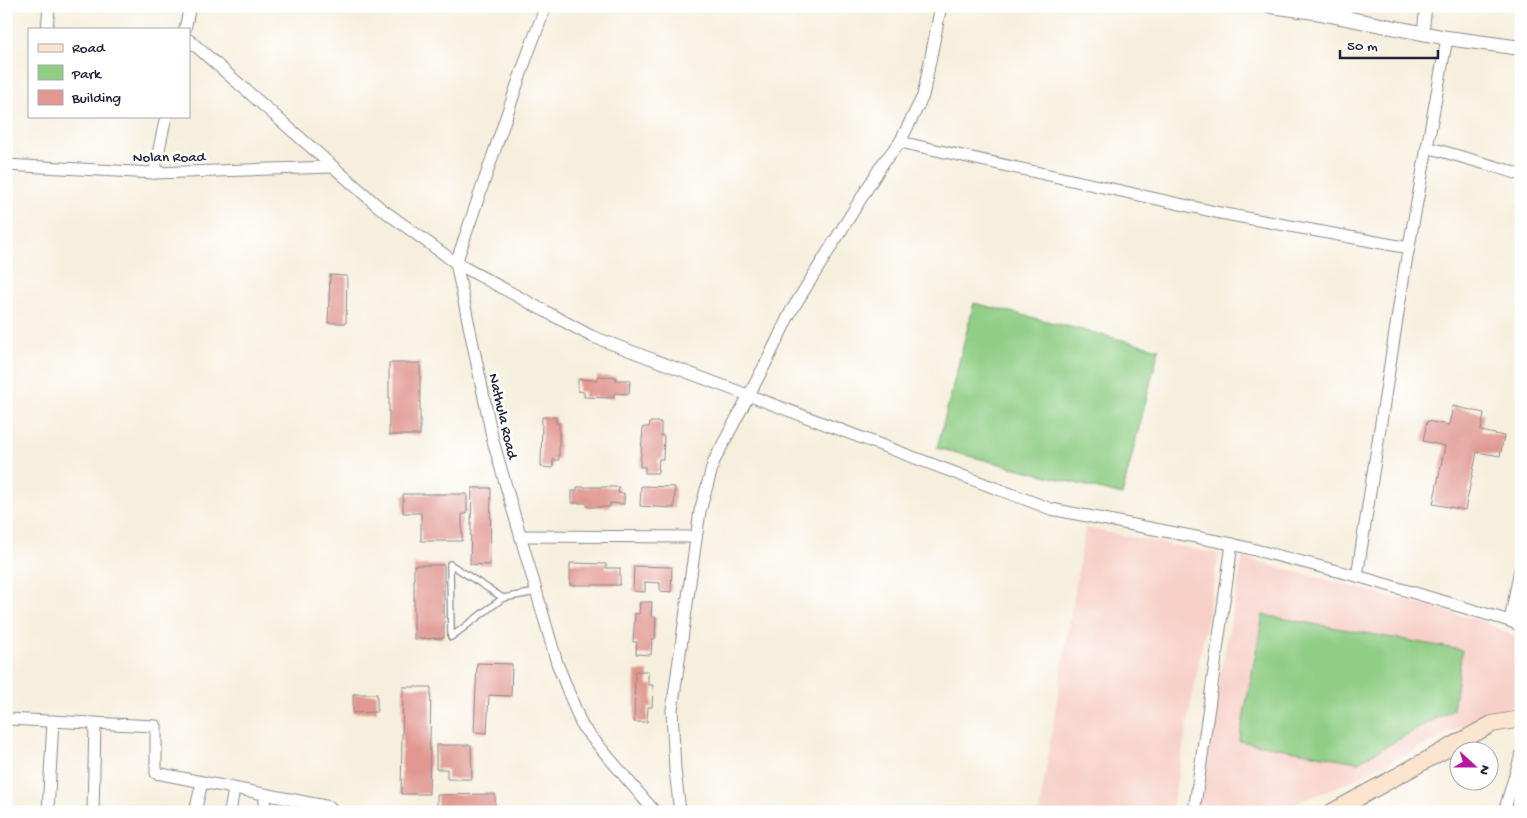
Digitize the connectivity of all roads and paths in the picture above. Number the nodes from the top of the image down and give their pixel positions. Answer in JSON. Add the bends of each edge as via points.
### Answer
{"nodes":[{"id":1,"x":50,"y":6,"type":"edge"},
{"id":2,"x":190,"y":6,"type":"edge"},
{"id":3,"x":546,"y":6,"type":"edge"},
{"id":4,"x":941,"y":6,"type":"edge"},
{"id":5,"x":1270,"y":6,"type":"edge"},
{"id":6,"x":1426,"y":6,"type":"edge"},
{"id":7,"x":47,"y":28,"type":"edge"},
{"id":8,"x":185,"y":28,"type":"edge"},
{"id":9,"x":1423,"y":32,"type":"junction"},
{"id":10,"x":1447,"y":38,"type":"junction"},
{"id":11,"x":190,"y":41,"type":"edge"},
{"id":12,"x":1521,"y":48,"type":"edge"},
{"id":13,"x":166,"y":118,"type":"edge"},
{"id":14,"x":900,"y":142,"type":"junction"},
{"id":15,"x":1427,"y":147,"type":"junction"},
{"id":16,"x":6,"y":166,"type":"edge"},
{"id":17,"x":333,"y":167,"type":"junction"},
{"id":18,"x":154,"y":173,"type":"junction"},
{"id":19,"x":1521,"y":175,"type":"edge"},
{"id":20,"x":1409,"y":248,"type":"junction"},
{"id":21,"x":456,"y":263,"type":"junction"},
{"id":22,"x":749,"y":394,"type":"junction"},
{"id":23,"x":521,"y":536,"type":"junction"},
{"id":24,"x":696,"y":537,"type":"junction"},
{"id":25,"x":1232,"y":544,"type":"junction"},
{"id":26,"x":1521,"y":564,"type":"edge"},
{"id":27,"x":1357,"y":576,"type":"junction"},
{"id":28,"x":537,"y":592,"type":"junction"},
{"id":29,"x":503,"y":598,"type":"junction"},
{"id":30,"x":1515,"y":624,"type":"edge"},
{"id":31,"x":6,"y":719,"type":"edge"},
{"id":32,"x":1521,"y":719,"type":"edge"},
{"id":33,"x":53,"y":722,"type":"junction"},
{"id":34,"x":95,"y":723,"type":"junction"},
{"id":35,"x":1521,"y":755,"type":"edge"},
{"id":36,"x":202,"y":782,"type":"junction"},
{"id":37,"x":234,"y":789,"type":"junction"},
{"id":38,"x":266,"y":795,"type":"junction"},
{"id":39,"x":297,"y":806,"type":"edge"},
{"id":40,"x":48,"y":812,"type":"edge"},
{"id":41,"x":94,"y":812,"type":"edge"},
{"id":42,"x":195,"y":812,"type":"edge"},
{"id":43,"x":230,"y":812,"type":"edge"},
{"id":44,"x":263,"y":812,"type":"edge"},
{"id":45,"x":329,"y":812,"type":"edge"},
{"id":46,"x":655,"y":812,"type":"edge"},
{"id":47,"x":680,"y":812,"type":"edge"},
{"id":48,"x":1194,"y":812,"type":"edge"},
{"id":49,"x":1332,"y":812,"type":"edge"},
{"id":50,"x":1504,"y":812,"type":"edge"}],
"edges":[{"from":1,"to":7,"type":"street"},
{"from":2,"to":8,"type":"street"},
{"from":3,"to":21,"type":"street"},
{"from":4,"to":14,"type":"street","via":[[923,96]]},
{"from":5,"to":9,"type":"street"},
{"from":6,"to":9,"type":"street"},
{"from":9,"to":10,"type":"street"},
{"from":10,"to":12,"type":"street"},
{"from":10,"to":15,"type":"street"},
{"from":11,"to":17,"type":"street"},
{"from":13,"to":18,"type":"street"},
{"from":14,"to":20,"type":"street","via":[[1220,213]]},
{"from":14,"to":22,"type":"street","via":[[883,163],[790,313]]},
{"from":15,"to":19,"type":"street"},
{"from":15,"to":20,"type":"street"},
{"from":16,"to":18,"type":"street","name":"Nolan Road"},
{"from":17,"to":18,"type":"street","name":"Nolan Road"},
{"from":17,"to":21,"type":"street","via":[[379,207]]},
{"from":20,"to":27,"type":"street"},
{"from":21,"to":22,"type":"street","via":[[591,336]]},
{"from":21,"to":23,"type":"street","name":"Nathula Road","via":[[493,441]]},
{"from":22,"to":24,"type":"street","via":[[714,461]]},
{"from":22,"to":25,"type":"street","via":[[1051,509]]},
{"from":23,"to":24,"type":"street"},
{"from":23,"to":28,"type":"street","name":"Nathula Road"},
{"from":24,"to":47,"type":"street","via":[[672,710]]},
{"from":25,"to":27,"type":"street"},
{"from":25,"to":48,"type":"street"},
{"from":26,"to":30,"type":"street"},
{"from":27,"to":30,"type":"street"},
{"from":28,"to":29,"type":"lane"},
{"from":28,"to":46,"type":"street","name":"Nathula Road","via":[[557,663],[582,726]]},
{"from":29,"to":29,"type":"lane","via":[[488,609],[451,637],[450,564]]},
{"from":31,"to":33,"type":"street"},
{"from":32,"to":49,"type":"main road","via":[[1492,724]]},
{"from":33,"to":34,"type":"street"},
{"from":33,"to":40,"type":"street"},
{"from":34,"to":36,"type":"street","via":[[156,726],[156,773]]},
{"from":34,"to":41,"type":"street"},
{"from":35,"to":50,"type":"street"},
{"from":36,"to":37,"type":"street"},
{"from":36,"to":42,"type":"street"},
{"from":37,"to":38,"type":"street"},
{"from":37,"to":43,"type":"street"},
{"from":38,"to":39,"type":"street"},
{"from":38,"to":44,"type":"street"},
{"from":39,"to":45,"type":"street","via":[[330,808]]}]}
